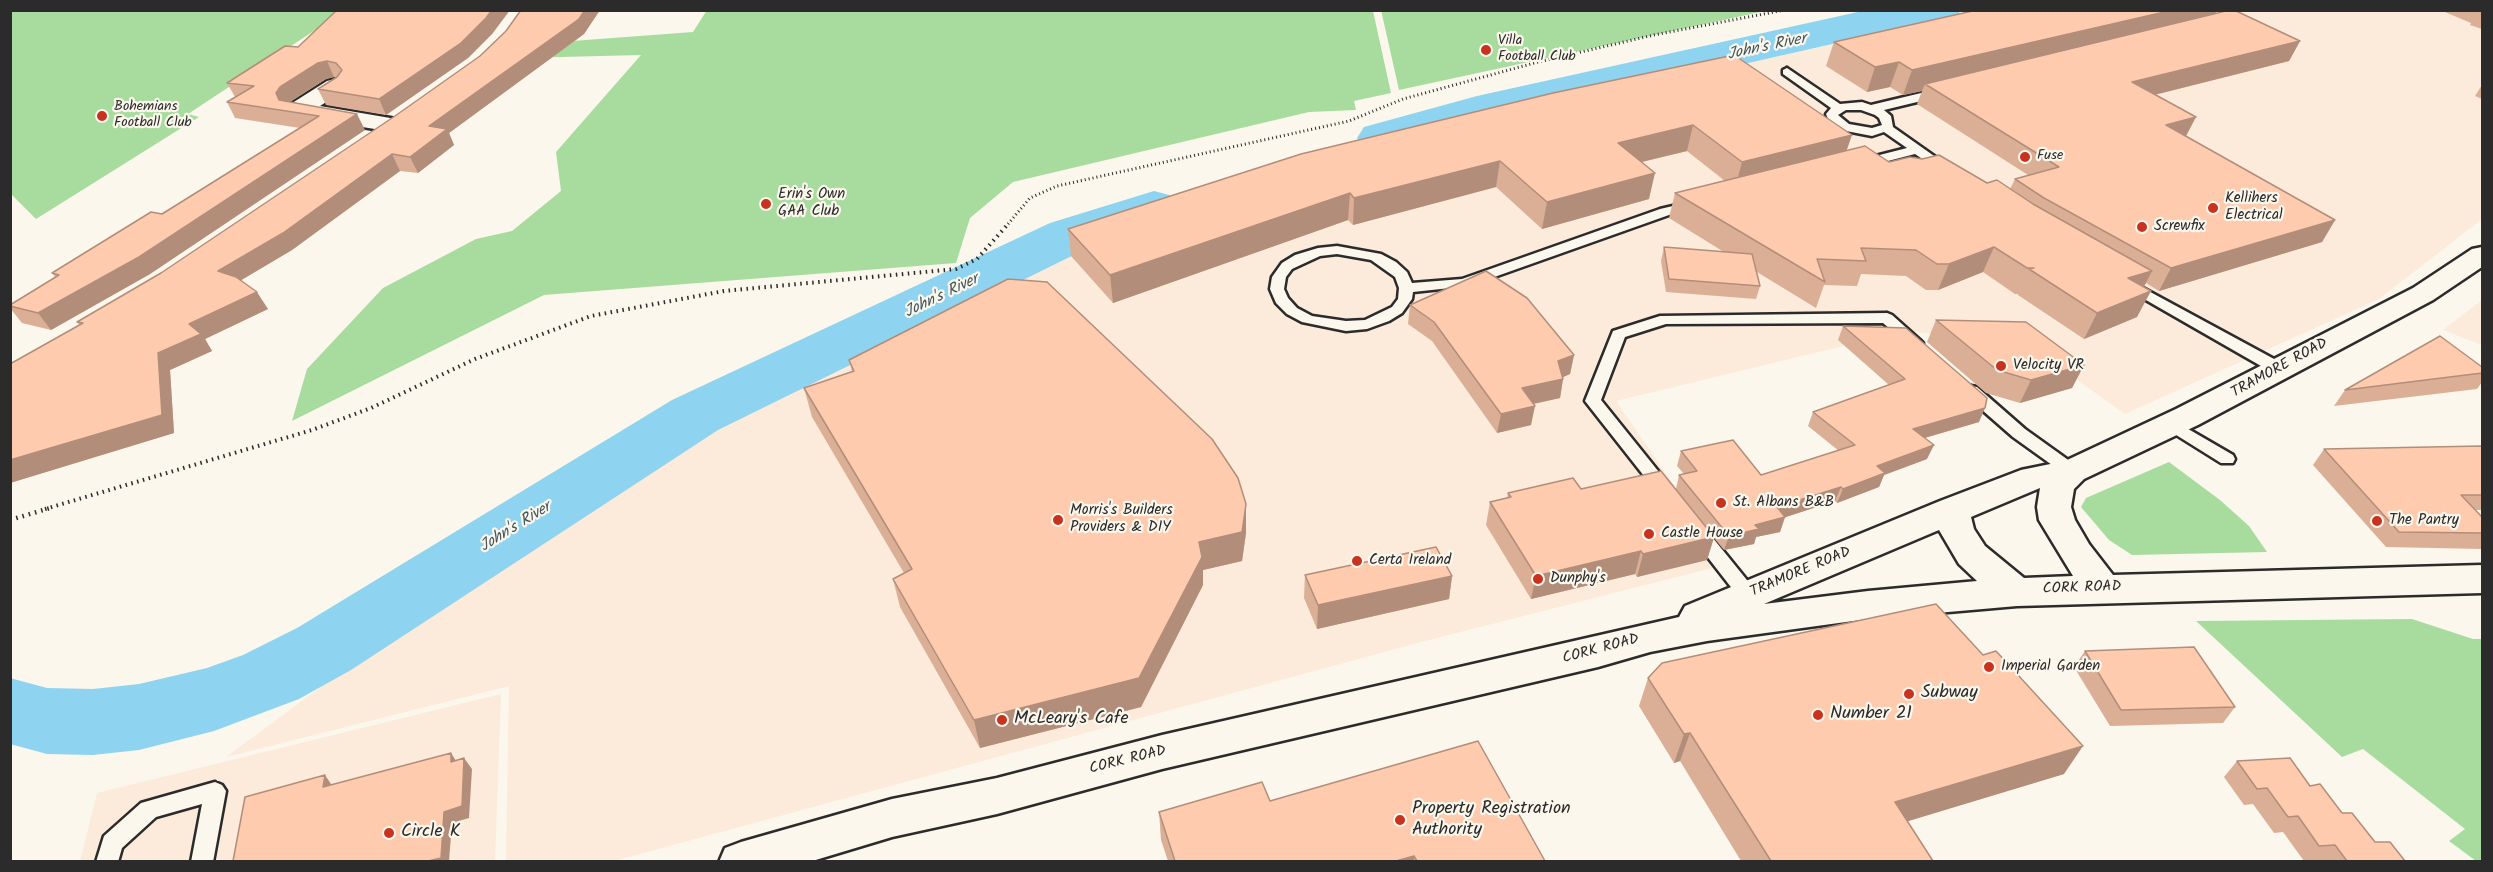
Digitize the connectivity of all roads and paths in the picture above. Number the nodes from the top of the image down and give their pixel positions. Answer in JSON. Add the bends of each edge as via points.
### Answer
{"nodes":[{"id":1,"x":1785,"y":10,"type":"edge"},
{"id":2,"x":1787,"y":72,"type":"dead end"},
{"id":3,"x":335,"y":86,"type":"edge"},
{"id":4,"x":1952,"y":89,"type":"edge"},
{"id":5,"x":1838,"y":108,"type":"junction"},
{"id":6,"x":1871,"y":109,"type":"junction"},
{"id":7,"x":393,"y":125,"type":"edge"},
{"id":8,"x":1886,"y":128,"type":"junction"},
{"id":9,"x":1918,"y":149,"type":"junction"},
{"id":10,"x":1849,"y":166,"type":"edge"},
{"id":11,"x":1961,"y":178,"type":"edge"},
{"id":12,"x":1700,"y":204,"type":"edge"},
{"id":13,"x":2482,"y":255,"type":"edge"},
{"id":14,"x":2121,"y":280,"type":"edge"},
{"id":15,"x":1406,"y":288,"type":"junction"},
{"id":16,"x":1931,"y":357,"type":"edge"},
{"id":17,"x":2280,"y":370,"type":"junction"},
{"id":18,"x":1957,"y":380,"type":"edge"},
{"id":19,"x":2171,"y":424,"type":"junction"},
{"id":20,"x":2227,"y":459,"type":"dead end"},
{"id":21,"x":2072,"y":471,"type":"junction"},
{"id":22,"x":1674,"y":503,"type":"edge"},
{"id":23,"x":1952,"y":510,"type":"junction"},
{"id":24,"x":10,"y":520,"type":"edge"},
{"id":25,"x":1689,"y":521,"type":"edge"},
{"id":26,"x":2482,"y":579,"type":"edge"},
{"id":27,"x":2102,"y":588,"type":"junction"},
{"id":28,"x":2017,"y":592,"type":"junction"},
{"id":29,"x":1748,"y":595,"type":"junction"},
{"id":30,"x":1650,"y":637,"type":"junction"},
{"id":31,"x":107,"y":861,"type":"edge"},
{"id":32,"x":202,"y":861,"type":"edge"},
{"id":33,"x":741,"y":861,"type":"edge"}],
"edges":[{"from":1,"to":24,"type":"path","via":[[1548,59],[1403,99],[1349,121],[1057,186],[1030,198],[985,252],[956,269],[714,292],[591,316],[486,355],[371,408],[312,430]]},
{"from":2,"to":5,"type":"lane"},
{"from":3,"to":7,"type":"main road","via":[[298,110]]},
{"from":4,"to":6,"type":"lane"},
{"from":5,"to":6,"type":"lane","via":[[1853,105]]},
{"from":5,"to":8,"type":"lane","via":[[1832,114],[1845,127],[1863,132]]},
{"from":6,"to":8,"type":"lane","via":[[1885,116]]},
{"from":8,"to":9,"type":"lane"},
{"from":9,"to":10,"type":"lane"},
{"from":9,"to":11,"type":"lane"},
{"from":12,"to":15,"type":"lane","via":[[1665,212],[1464,283]]},
{"from":13,"to":17,"type":"main road","name":"TRAMORE ROAD","via":[[2432,289]]},
{"from":14,"to":17,"type":"lane"},
{"from":15,"to":15,"type":"lane","via":[[1402,275],[1391,265],[1376,257],[1337,250],[1309,255],[1287,266],[1277,289],[1281,300],[1307,319],[1347,326],[1366,324],[1397,310],[1405,299]]},
{"from":16,"to":22,"type":"lane","via":[[1887,318],[1665,319],[1618,334],[1593,401]]},
{"from":17,"to":19,"type":"main road","name":"TRAMORE ROAD"},
{"from":18,"to":21,"type":"lane","via":[[2019,433]]},
{"from":19,"to":20,"type":"lane"},
{"from":19,"to":21,"type":"main road","name":"TRAMORE ROAD"},
{"from":21,"to":23,"type":"main road","name":"TRAMORE ROAD","via":[[2033,478]]},
{"from":21,"to":27,"type":"main road","name":"TRAMORE ROAD","via":[[2055,494],[2057,520]]},
{"from":23,"to":28,"type":"main road","via":[[1957,531],[1972,555]]},
{"from":23,"to":29,"type":"main road","name":"TRAMORE ROAD"},
{"from":25,"to":29,"type":"lane"},
{"from":26,"to":27,"type":"main road","name":"CORK ROAD"},
{"from":27,"to":28,"type":"main road","name":"CORK ROAD"},
{"from":28,"to":30,"type":"main road","name":"CORK ROAD","via":[[1829,609]]},
{"from":29,"to":30,"type":"main road","name":"TRAMORE ROAD"},
{"from":30,"to":33,"type":"main road","name":"CORK ROAD","via":[[1162,752],[998,796],[892,818]]},
{"from":31,"to":32,"type":"lane","via":[[112,843],[149,810],[214,791]]}]}
